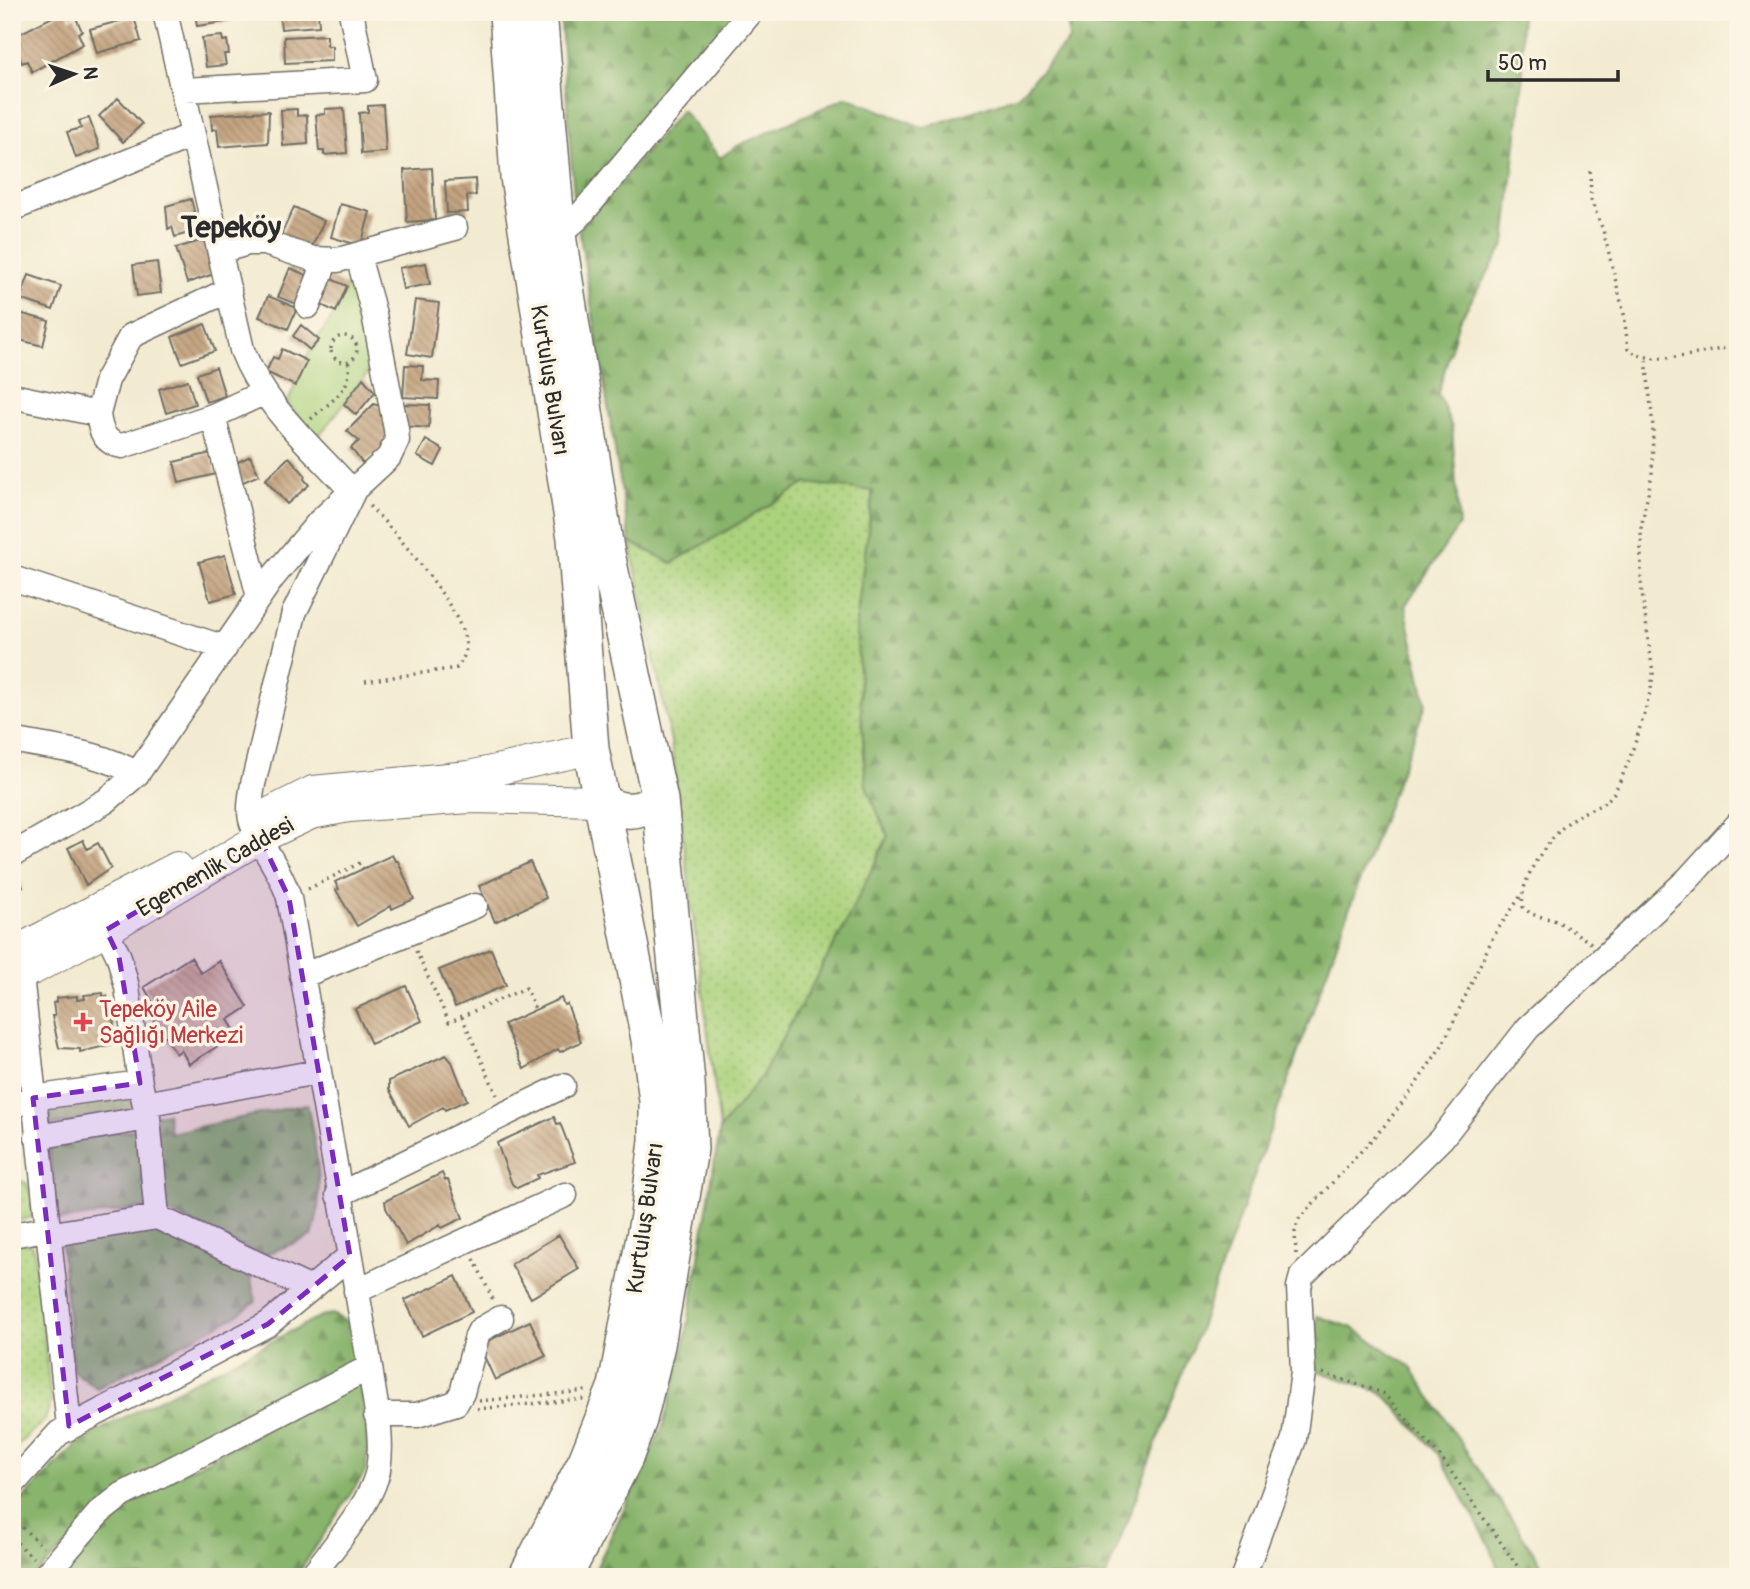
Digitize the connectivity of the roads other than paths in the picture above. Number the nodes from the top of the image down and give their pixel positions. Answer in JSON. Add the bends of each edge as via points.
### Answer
{"nodes":[{"id":1,"x":165,"y":12,"type":"edge"},
{"id":2,"x":351,"y":12,"type":"edge"},
{"id":3,"x":507,"y":12,"type":"edge"},
{"id":4,"x":539,"y":12,"type":"edge"},
{"id":5,"x":751,"y":12,"type":"edge"},
{"id":6,"x":184,"y":90,"type":"junction"},
{"id":7,"x":193,"y":135,"type":"junction"},
{"id":8,"x":12,"y":209,"type":"edge"},
{"id":9,"x":455,"y":228,"type":"dead end"},
{"id":10,"x":558,"y":235,"type":"junction"},
{"id":11,"x":220,"y":251,"type":"junction"},
{"id":12,"x":358,"y":256,"type":"junction"},
{"id":13,"x":326,"y":260,"type":"junction"},
{"id":14,"x":229,"y":290,"type":"junction"},
{"id":15,"x":308,"y":306,"type":"dead end"},
{"id":16,"x":263,"y":393,"type":"junction"},
{"id":17,"x":12,"y":396,"type":"edge"},
{"id":18,"x":98,"y":414,"type":"junction"},
{"id":19,"x":213,"y":416,"type":"junction"},
{"id":20,"x":354,"y":492,"type":"junction"},
{"id":21,"x":12,"y":578,"type":"edge"},
{"id":22,"x":259,"y":597,"type":"junction"},
{"id":23,"x":225,"y":648,"type":"junction"},
{"id":24,"x":12,"y":740,"type":"edge"},
{"id":25,"x":649,"y":741,"type":"junction"},
{"id":26,"x":591,"y":749,"type":"junction"},
{"id":27,"x":137,"y":774,"type":"junction"},
{"id":28,"x":660,"y":800,"type":"junction"},
{"id":29,"x":600,"y":801,"type":"junction"},
{"id":30,"x":1738,"y":824,"type":"edge"},
{"id":31,"x":256,"y":831,"type":"junction"},
{"id":32,"x":12,"y":855,"type":"edge"},
{"id":33,"x":475,"y":906,"type":"dead end"},
{"id":34,"x":106,"y":930,"type":"junction"},
{"id":35,"x":15,"y":968,"type":"edge"},
{"id":36,"x":302,"y":976,"type":"junction"},
{"id":37,"x":317,"y":1072,"type":"junction"},
{"id":38,"x":563,"y":1086,"type":"dead end"},
{"id":39,"x":144,"y":1101,"type":"junction"},
{"id":40,"x":23,"y":1102,"type":"edge"},
{"id":41,"x":37,"y":1137,"type":"junction"},
{"id":42,"x":338,"y":1195,"type":"junction"},
{"id":43,"x":565,"y":1195,"type":"dead end"},
{"id":44,"x":157,"y":1217,"type":"junction"},
{"id":45,"x":47,"y":1232,"type":"junction"},
{"id":46,"x":12,"y":1234,"type":"edge"},
{"id":47,"x":350,"y":1256,"type":"junction"},
{"id":48,"x":309,"y":1288,"type":"junction"},
{"id":49,"x":356,"y":1291,"type":"junction"},
{"id":50,"x":501,"y":1318,"type":"road end"},
{"id":51,"x":369,"y":1367,"type":"junction"},
{"id":52,"x":376,"y":1415,"type":"junction"},
{"id":53,"x":69,"y":1426,"type":"junction"},
{"id":54,"x":12,"y":1485,"type":"edge"},
{"id":55,"x":50,"y":1570,"type":"edge"},
{"id":56,"x":311,"y":1577,"type":"edge"},
{"id":57,"x":526,"y":1577,"type":"edge"},
{"id":58,"x":564,"y":1577,"type":"edge"},
{"id":59,"x":1243,"y":1577,"type":"edge"}],
"edges":[{"from":1,"to":6,"type":"street"},
{"from":2,"to":6,"type":"street","via":[[365,80]]},
{"from":3,"to":26,"type":"highway","name":"Kurtuluş Bulvarı","via":[[518,177],[575,538]]},
{"from":4,"to":10,"type":"highway","name":"Kurtuluş Bulvarı"},
{"from":5,"to":10,"type":"street","via":[[578,218]]},
{"from":6,"to":7,"type":"street"},
{"from":7,"to":8,"type":"street"},
{"from":7,"to":11,"type":"street"},
{"from":9,"to":12,"type":"street"},
{"from":10,"to":25,"type":"highway","name":"Kurtuluş Bulvarı","via":[[606,549]]},
{"from":11,"to":13,"type":"street","via":[[265,243]]},
{"from":11,"to":14,"type":"street"},
{"from":12,"to":13,"type":"street"},
{"from":12,"to":20,"type":"street","via":[[374,314],[397,440],[389,457]]},
{"from":13,"to":15,"type":"street"},
{"from":14,"to":16,"type":"street","via":[[242,350]]},
{"from":14,"to":18,"type":"street","via":[[131,336],[107,380]]},
{"from":16,"to":19,"type":"street"},
{"from":16,"to":20,"type":"street"},
{"from":17,"to":18,"type":"street"},
{"from":18,"to":19,"type":"street","via":[[103,436],[122,446]]},
{"from":19,"to":22,"type":"street"},
{"from":20,"to":22,"type":"street","via":[[319,522]]},
{"from":20,"to":31,"type":"street","via":[[295,613],[253,784]]},
{"from":21,"to":23,"type":"street"},
{"from":22,"to":23,"type":"street"},
{"from":23,"to":27,"type":"street"},
{"from":24,"to":27,"type":"street","via":[[80,751]]},
{"from":25,"to":26,"type":"highway","via":[[622,734],[601,740]]},
{"from":25,"to":28,"type":"highway"},
{"from":26,"to":29,"type":"highway"},
{"from":26,"to":31,"type":"main road","name":"Egemenlik Caddesi","via":[[469,776],[313,791]]},
{"from":27,"to":32,"type":"street","via":[[106,801]]},
{"from":28,"to":29,"type":"highway","via":[[638,811]]},
{"from":28,"to":58,"type":"highway","name":"Kurtuluş Bulvarı","via":[[690,1150],[657,1345],[639,1420],[625,1458]]},
{"from":29,"to":31,"type":"main road","name":"Egemenlik Caddesi","via":[[496,797],[349,807]]},
{"from":29,"to":57,"type":"highway","name":"Kurtuluş Bulvarı","via":[[649,1039],[657,1101],[655,1177],[616,1386],[592,1449]]},
{"from":30,"to":59,"type":"street","via":[[1687,880],[1528,1028],[1441,1139],[1302,1276],[1301,1400],[1294,1439]]},
{"from":31,"to":34,"type":"main road","name":"Egemenlik Caddesi"},
{"from":31,"to":35,"type":"main road","name":"Egemenlik Caddesi","via":[[195,858]]},
{"from":31,"to":36,"type":"street","via":[[289,898]]},
{"from":33,"to":36,"type":"street"},
{"from":34,"to":35,"type":"main road","name":"Egemenlik Caddesi"},
{"from":34,"to":39,"type":"street","via":[[127,987]]},
{"from":35,"to":40,"type":"street"},
{"from":36,"to":37,"type":"street"},
{"from":37,"to":39,"type":"street"},
{"from":37,"to":42,"type":"street"},
{"from":38,"to":42,"type":"street"},
{"from":39,"to":40,"type":"street"},
{"from":39,"to":41,"type":"street"},
{"from":39,"to":44,"type":"street"},
{"from":40,"to":41,"type":"street"},
{"from":41,"to":45,"type":"street"},
{"from":42,"to":47,"type":"street"},
{"from":43,"to":49,"type":"street"},
{"from":44,"to":45,"type":"street"},
{"from":44,"to":48,"type":"street"},
{"from":45,"to":46,"type":"street"},
{"from":45,"to":53,"type":"street"},
{"from":47,"to":48,"type":"street"},
{"from":47,"to":49,"type":"street"},
{"from":48,"to":53,"type":"street","via":[[268,1324]]},
{"from":49,"to":51,"type":"street"},
{"from":50,"to":52,"type":"street","via":[[477,1336],[461,1407],[417,1415]]},
{"from":51,"to":52,"type":"street"},
{"from":51,"to":55,"type":"street","via":[[122,1495],[99,1513]]},
{"from":52,"to":56,"type":"street","via":[[379,1457],[374,1484]]},
{"from":53,"to":54,"type":"street"}]}
